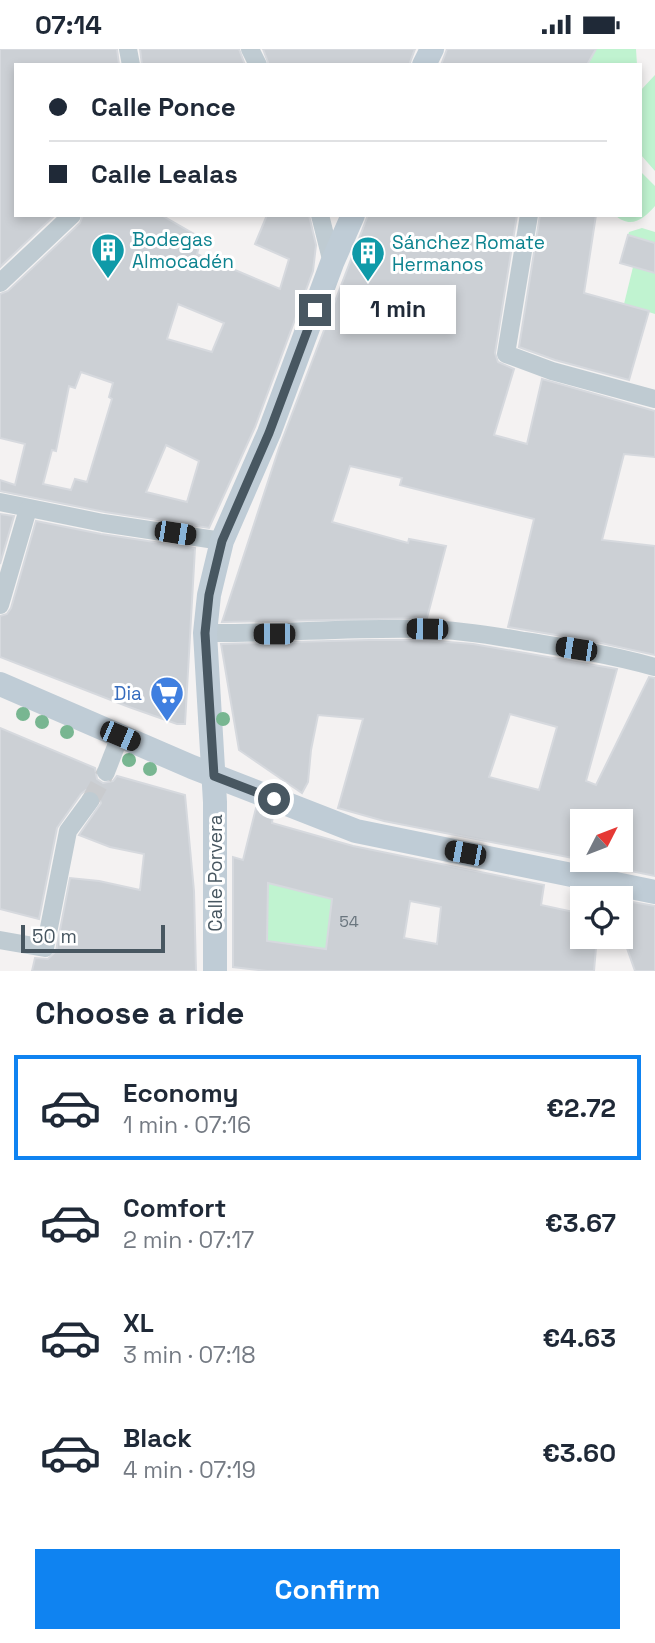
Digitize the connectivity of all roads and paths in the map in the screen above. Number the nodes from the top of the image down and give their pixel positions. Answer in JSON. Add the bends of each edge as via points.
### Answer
{"nodes":[{"id":1,"x":70,"y":217,"type":"edge"},
{"id":2,"x":320,"y":217,"type":"edge"},
{"id":3,"x":352,"y":217,"type":"edge"},
{"id":4,"x":529,"y":217,"type":"edge"},
{"id":5,"x":332,"y":263,"type":"junction"},
{"id":6,"x":0,"y":283,"type":"edge"},
{"id":7,"x":655,"y":399,"type":"edge"},
{"id":8,"x":0,"y":502,"type":"edge"},
{"id":9,"x":28,"y":509,"type":"junction"},
{"id":10,"x":222,"y":541,"type":"junction"},
{"id":11,"x":0,"y":605,"type":"edge"},
{"id":12,"x":205,"y":633,"type":"junction"},
{"id":13,"x":655,"y":667,"type":"edge"},
{"id":14,"x":0,"y":684,"type":"edge"},
{"id":15,"x":120,"y":736,"type":"junction"},
{"id":16,"x":106,"y":772,"type":"tunnel mouth"},
{"id":17,"x":214,"y":776,"type":"junction"},
{"id":18,"x":90,"y":801,"type":"tunnel mouth"},
{"id":19,"x":655,"y":891,"type":"edge"},
{"id":20,"x":0,"y":940,"type":"edge"},
{"id":21,"x":215,"y":971,"type":"edge"},
{"id":22,"x":222,"y":971,"type":"edge"}],
"edges":[{"from":1,"to":6,"type":"street"},
{"from":2,"to":5,"type":"street"},
{"from":3,"to":5,"type":"street","name":"Calle Porvera"},
{"from":4,"to":7,"type":"street","via":[[506,354]]},
{"from":5,"to":10,"type":"street","name":"Calle Porvera"},
{"from":8,"to":9,"type":"street"},
{"from":9,"to":10,"type":"street"},
{"from":9,"to":11,"type":"street"},
{"from":10,"to":12,"type":"street","name":"Calle Porvera"},
{"from":12,"to":13,"type":"street","via":[[427,629],[576,649]]},
{"from":12,"to":17,"type":"street","name":"Calle Porvera"},
{"from":14,"to":15,"type":"street"},
{"from":15,"to":16,"type":"street"},
{"from":15,"to":17,"type":"street"},
{"from":17,"to":19,"type":"street","via":[[356,831]]},
{"from":17,"to":21,"type":"street","name":"Calle Porvera"},
{"from":18,"to":20,"type":"street","via":[[68,831],[45,948]]},
{"from":21,"to":22,"type":"street"}]}
